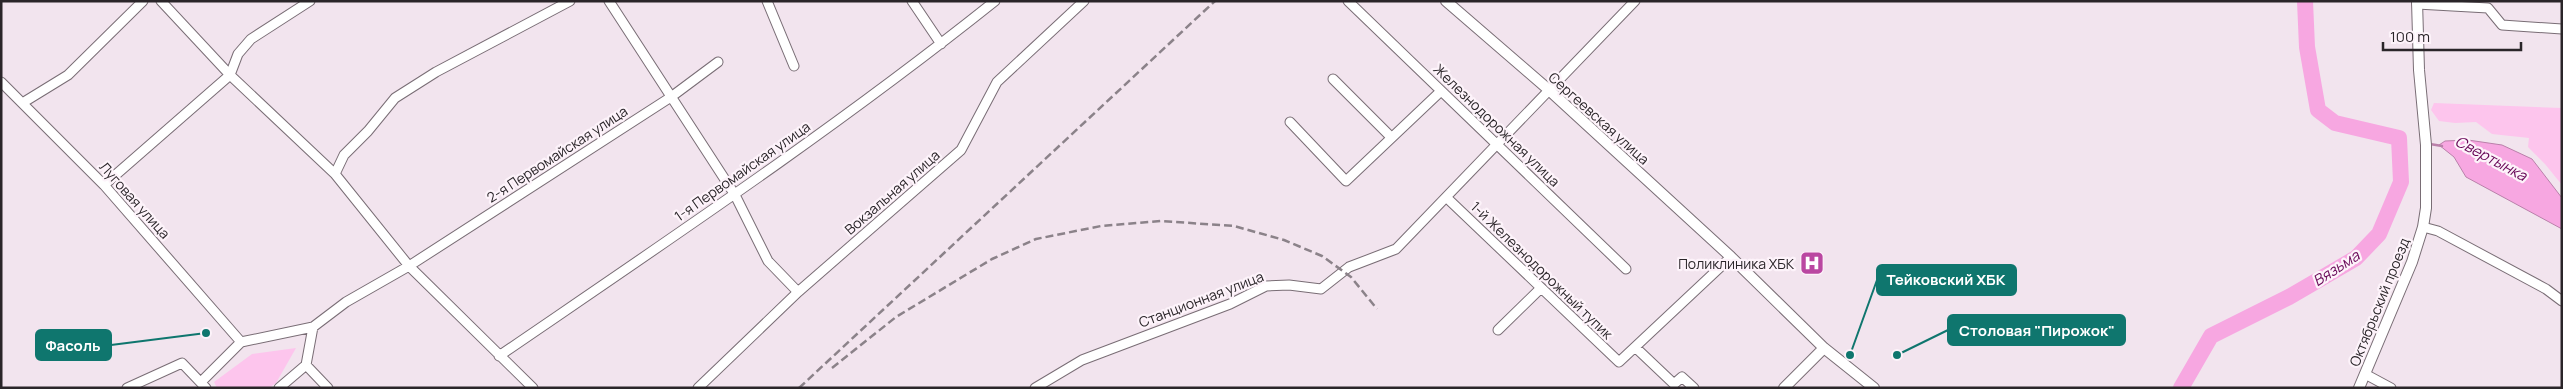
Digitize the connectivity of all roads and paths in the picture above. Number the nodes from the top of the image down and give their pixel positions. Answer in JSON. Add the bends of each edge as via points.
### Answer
{"nodes":[{"id":1,"x":143,"y":1,"type":"edge"},
{"id":2,"x":161,"y":1,"type":"edge"},
{"id":3,"x":310,"y":1,"type":"edge"},
{"id":4,"x":570,"y":1,"type":"edge"},
{"id":5,"x":609,"y":1,"type":"edge"},
{"id":6,"x":767,"y":1,"type":"edge"},
{"id":7,"x":912,"y":1,"type":"edge"},
{"id":8,"x":994,"y":1,"type":"edge"},
{"id":9,"x":1084,"y":1,"type":"edge"},
{"id":10,"x":1348,"y":1,"type":"edge"},
{"id":11,"x":1446,"y":1,"type":"edge"},
{"id":12,"x":1635,"y":1,"type":"edge"},
{"id":13,"x":2495,"y":1,"type":"edge"},
{"id":14,"x":2417,"y":2,"type":"edge"},
{"id":15,"x":2488,"y":8,"type":"junction"},
{"id":16,"x":2562,"y":30,"type":"edge"},
{"id":17,"x":941,"y":44,"type":"junction"},
{"id":18,"x":718,"y":62,"type":"dead end"},
{"id":19,"x":794,"y":66,"type":"dead end"},
{"id":20,"x":230,"y":75,"type":"junction"},
{"id":21,"x":1333,"y":79,"type":"dead end"},
{"id":22,"x":1,"y":82,"type":"edge"},
{"id":23,"x":1442,"y":90,"type":"junction"},
{"id":24,"x":1549,"y":90,"type":"junction"},
{"id":25,"x":671,"y":97,"type":"junction"},
{"id":26,"x":24,"y":102,"type":"junction"},
{"id":27,"x":1290,"y":122,"type":"dead end"},
{"id":28,"x":1391,"y":137,"type":"junction"},
{"id":29,"x":1498,"y":144,"type":"junction"},
{"id":30,"x":335,"y":174,"type":"junction"},
{"id":31,"x":104,"y":185,"type":"junction"},
{"id":32,"x":735,"y":195,"type":"junction"},
{"id":33,"x":1447,"y":198,"type":"junction"},
{"id":34,"x":2423,"y":227,"type":"junction"},
{"id":35,"x":1731,"y":257,"type":"junction"},
{"id":36,"x":409,"y":266,"type":"junction"},
{"id":37,"x":1626,"y":269,"type":"dead end"},
{"id":38,"x":1541,"y":288,"type":"junction"},
{"id":39,"x":798,"y":292,"type":"junction"},
{"id":40,"x":2562,"y":302,"type":"edge"},
{"id":41,"x":313,"y":327,"type":"junction"},
{"id":42,"x":1498,"y":330,"type":"dead end"},
{"id":43,"x":241,"y":342,"type":"junction"},
{"id":44,"x":1635,"y":347,"type":"junction"},
{"id":45,"x":1824,"y":348,"type":"junction"},
{"id":46,"x":499,"y":356,"type":"junction"},
{"id":47,"x":306,"y":365,"type":"junction"},
{"id":48,"x":2365,"y":374,"type":"junction"},
{"id":49,"x":204,"y":384,"type":"edge"},
{"id":50,"x":128,"y":388,"type":"edge"},
{"id":51,"x":279,"y":388,"type":"edge"},
{"id":52,"x":328,"y":388,"type":"edge"},
{"id":53,"x":533,"y":388,"type":"edge"},
{"id":54,"x":698,"y":388,"type":"edge"},
{"id":55,"x":1035,"y":388,"type":"edge"},
{"id":56,"x":1694,"y":388,"type":"edge"},
{"id":57,"x":1784,"y":388,"type":"edge"},
{"id":58,"x":1874,"y":388,"type":"edge"},
{"id":59,"x":2359,"y":388,"type":"edge"},
{"id":60,"x":2391,"y":388,"type":"edge"}],
"edges":[{"from":1,"to":26,"type":"street","via":[[68,75]]},
{"from":2,"to":20,"type":"street"},
{"from":3,"to":20,"type":"street","via":[[251,39],[238,54]]},
{"from":4,"to":30,"type":"street","via":[[436,72],[395,98],[344,155]]},
{"from":5,"to":25,"type":"street"},
{"from":6,"to":19,"type":"street"},
{"from":7,"to":17,"type":"street"},
{"from":8,"to":17,"type":"street","name":"1-я Первомайская улица"},
{"from":9,"to":39,"type":"street","name":"Вокзальная улица","via":[[997,82],[962,150]]},
{"from":10,"to":23,"type":"street","name":"Железнодорожная улица"},
{"from":11,"to":24,"type":"street","name":"Сергеевская улица"},
{"from":12,"to":24,"type":"street","name":"Станционная улица"},
{"from":13,"to":15,"type":"street"},
{"from":14,"to":15,"type":"street"},
{"from":14,"to":34,"type":"street","name":"Октябрьский проезд","via":[[2426,145]]},
{"from":15,"to":16,"type":"street","via":[[2502,25]]},
{"from":17,"to":32,"type":"street","name":"1-я Первомайская улица"},
{"from":18,"to":25,"type":"street","name":"2-я Первомайская улица"},
{"from":20,"to":30,"type":"street"},
{"from":20,"to":31,"type":"street"},
{"from":21,"to":28,"type":"street"},
{"from":22,"to":26,"type":"street","name":"Луговая улица"},
{"from":23,"to":28,"type":"street"},
{"from":23,"to":29,"type":"street","name":"Железнодорожная улица"},
{"from":24,"to":29,"type":"street","name":"Станционная улица"},
{"from":24,"to":35,"type":"street","name":"Сергеевская улица"},
{"from":25,"to":32,"type":"street"},
{"from":25,"to":36,"type":"street","name":"2-я Первомайская улица"},
{"from":26,"to":31,"type":"street","name":"Луговая улица"},
{"from":27,"to":28,"type":"street","via":[[1346,181]]},
{"from":29,"to":33,"type":"street","name":"Станционная улица"},
{"from":29,"to":37,"type":"street","name":"Железнодорожная улица"},
{"from":30,"to":36,"type":"street"},
{"from":31,"to":43,"type":"street","name":"Луговая улица"},
{"from":32,"to":39,"type":"street","via":[[768,261]]},
{"from":32,"to":46,"type":"street","name":"1-я Первомайская улица"},
{"from":33,"to":38,"type":"street","name":"1-й Железнодорожный тупик"},
{"from":33,"to":55,"type":"street","name":"Станционная улица","via":[[1396,249],[1349,268],[1321,289],[1266,286],[1230,304],[1082,360]]},
{"from":34,"to":40,"type":"street","via":[[2438,231],[2538,284]]},
{"from":34,"to":48,"type":"street","name":"Октябрьский проезд","via":[[2412,262]]},
{"from":35,"to":44,"type":"street"},
{"from":35,"to":45,"type":"street","name":"Сергеевская улица"},
{"from":36,"to":41,"type":"street","name":"2-я Первомайская улица","via":[[346,302]]},
{"from":36,"to":46,"type":"street"},
{"from":38,"to":42,"type":"street"},
{"from":38,"to":44,"type":"street","name":"1-й Железнодорожный тупик","via":[[1619,362]]},
{"from":39,"to":54,"type":"street","name":"Вокзальная улица"},
{"from":41,"to":43,"type":"street"},
{"from":41,"to":47,"type":"street"},
{"from":43,"to":49,"type":"street"},
{"from":44,"to":56,"type":"street","via":[[1674,384],[1682,377]]},
{"from":45,"to":57,"type":"street"},
{"from":45,"to":58,"type":"street","name":"Сергеевская улица"},
{"from":46,"to":53,"type":"street"},
{"from":47,"to":51,"type":"street"},
{"from":47,"to":52,"type":"street"},
{"from":48,"to":59,"type":"street","name":"Октябрьский проезд"},
{"from":48,"to":60,"type":"street"},
{"from":49,"to":50,"type":"street","via":[[182,363]]}]}
